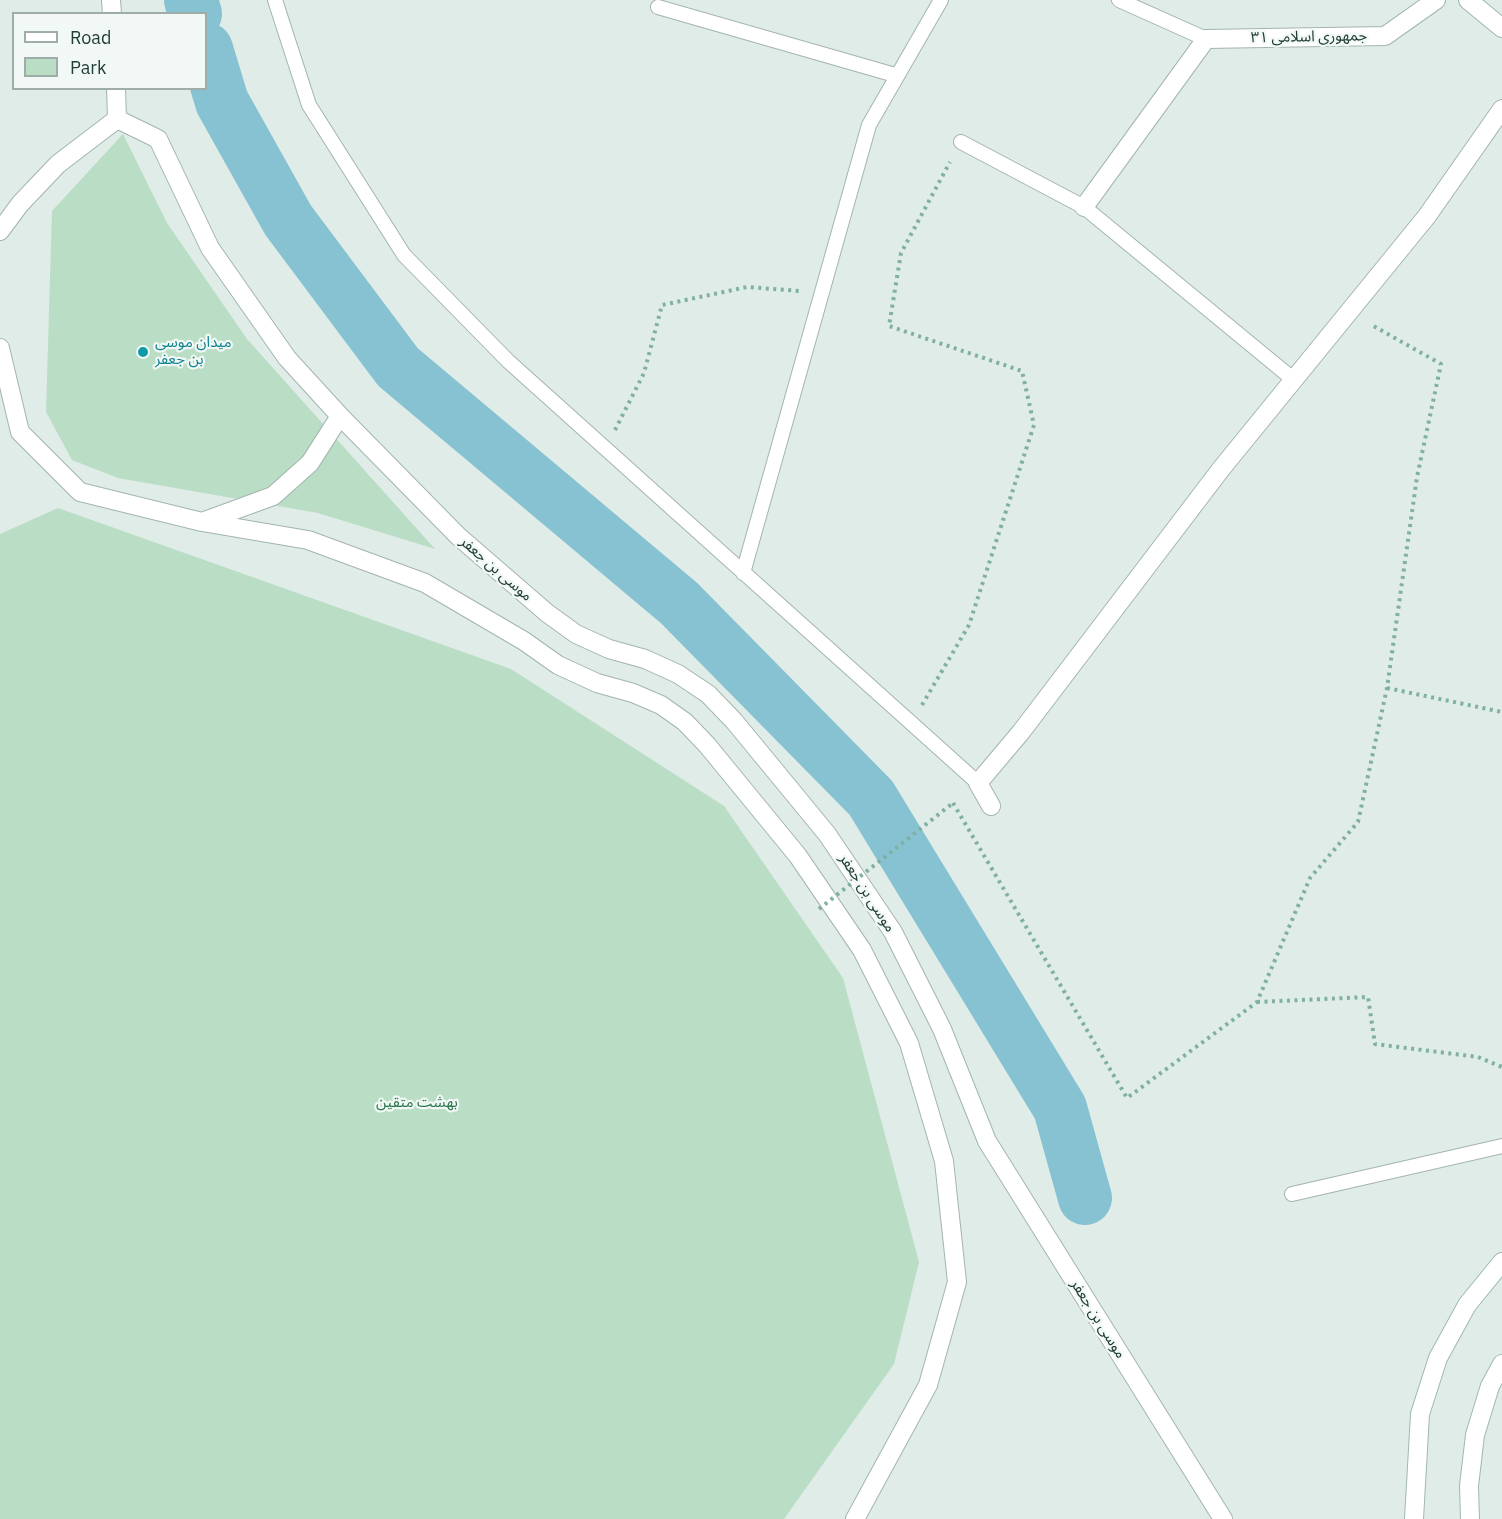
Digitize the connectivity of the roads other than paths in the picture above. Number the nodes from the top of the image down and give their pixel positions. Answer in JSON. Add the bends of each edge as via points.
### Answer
{"nodes":[{"id":1,"x":275,"y":0,"type":"edge"},
{"id":2,"x":941,"y":0,"type":"edge"},
{"id":3,"x":1119,"y":0,"type":"edge"},
{"id":4,"x":1436,"y":0,"type":"edge"},
{"id":5,"x":1468,"y":0,"type":"edge"},
{"id":6,"x":658,"y":7,"type":"dead end"},
{"id":7,"x":1502,"y":28,"type":"edge"},
{"id":8,"x":1206,"y":39,"type":"junction"},
{"id":9,"x":895,"y":75,"type":"junction"},
{"id":10,"x":116,"y":90,"type":"edge"},
{"id":11,"x":1502,"y":109,"type":"edge"},
{"id":12,"x":117,"y":119,"type":"junction"},
{"id":13,"x":960,"y":142,"type":"road end"},
{"id":14,"x":1084,"y":207,"type":"junction"},
{"id":15,"x":0,"y":231,"type":"edge"},
{"id":16,"x":0,"y":348,"type":"edge"},
{"id":17,"x":1294,"y":380,"type":"junction"},
{"id":18,"x":340,"y":416,"type":"junction"},
{"id":19,"x":202,"y":522,"type":"junction"},
{"id":20,"x":743,"y":573,"type":"junction"},
{"id":21,"x":978,"y":783,"type":"junction"},
{"id":22,"x":991,"y":806,"type":"dead end"},
{"id":23,"x":1502,"y":1146,"type":"edge"},
{"id":24,"x":1292,"y":1194,"type":"dead end"},
{"id":25,"x":1502,"y":1262,"type":"edge"},
{"id":26,"x":1502,"y":1364,"type":"edge"},
{"id":27,"x":855,"y":1519,"type":"edge"},
{"id":28,"x":1223,"y":1519,"type":"edge"},
{"id":29,"x":1414,"y":1519,"type":"edge"},
{"id":30,"x":1470,"y":1519,"type":"edge"}],
"edges":[{"from":1,"to":20,"type":"lane","via":[[309,105],[404,255],[508,361]]},
{"from":2,"to":9,"type":"lane"},
{"from":3,"to":8,"type":"lane","name":"جمهوری اسلامی ۳۱"},
{"from":4,"to":8,"type":"street","name":"جمهوری اسلامی ۳۱","via":[[1385,36]]},
{"from":5,"to":7,"type":"street"},
{"from":6,"to":9,"type":"lane"},
{"from":8,"to":14,"type":"street"},
{"from":9,"to":20,"type":"lane","via":[[869,125]]},
{"from":10,"to":12,"type":"street"},
{"from":11,"to":17,"type":"street","via":[[1427,216]]},
{"from":12,"to":15,"type":"street","via":[[58,164]]},
{"from":12,"to":18,"type":"street","via":[[158,139],[210,248],[286,358]]},
{"from":13,"to":14,"type":"lane"},
{"from":14,"to":17,"type":"lane"},
{"from":16,"to":19,"type":"street","via":[[20,432],[80,492]]},
{"from":17,"to":21,"type":"street"},
{"from":18,"to":19,"type":"street","via":[[310,463],[273,496]]},
{"from":18,"to":28,"type":"street","name":"موسی بن جعفر","via":[[458,536],[547,613],[576,634],[678,674],[708,694],[820,826],[893,932],[942,1029],[987,1142]]},
{"from":19,"to":27,"type":"street","via":[[308,540],[425,583],[558,665],[661,705],[685,722],[715,754],[798,856],[862,950],[909,1043],[944,1161],[957,1282],[927,1385]]},
{"from":20,"to":21,"type":"lane"},
{"from":21,"to":22,"type":"street"},
{"from":23,"to":24,"type":"lane"},
{"from":25,"to":29,"type":"street","via":[[1467,1305],[1438,1358],[1420,1414]]},
{"from":26,"to":30,"type":"street","via":[[1490,1386],[1475,1435]]}]}
